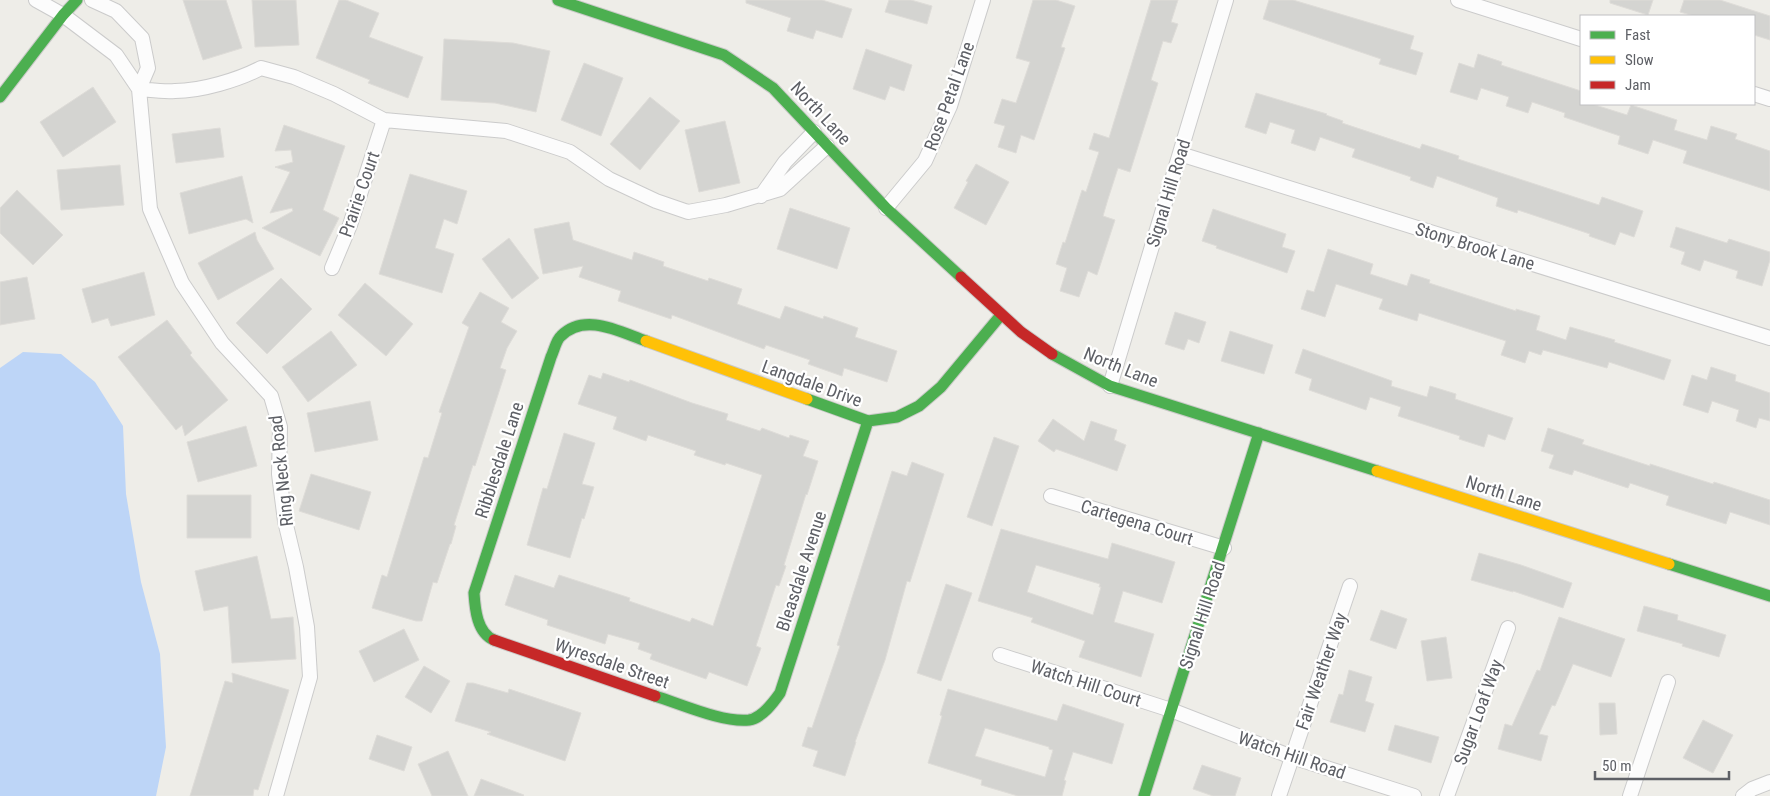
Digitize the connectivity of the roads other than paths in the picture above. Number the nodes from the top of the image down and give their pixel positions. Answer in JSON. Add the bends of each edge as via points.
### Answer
{"nodes":[{"id":1,"x":36,"y":0,"type":"edge"},
{"id":2,"x":77,"y":0,"type":"edge"},
{"id":3,"x":92,"y":0,"type":"edge"},
{"id":4,"x":558,"y":0,"type":"edge"},
{"id":5,"x":983,"y":0,"type":"edge"},
{"id":6,"x":1226,"y":0,"type":"edge"},
{"id":7,"x":1458,"y":0,"type":"edge"},
{"id":8,"x":63,"y":15,"type":"junction"},
{"id":9,"x":1580,"y":39,"type":"edge"},
{"id":10,"x":139,"y":89,"type":"junction"},
{"id":11,"x":1755,"y":94,"type":"edge"},
{"id":12,"x":0,"y":96,"type":"edge"},
{"id":13,"x":1770,"y":99,"type":"edge"},
{"id":14,"x":384,"y":120,"type":"junction"},
{"id":15,"x":814,"y":132,"type":"junction"},
{"id":16,"x":827,"y":146,"type":"junction"},
{"id":17,"x":1180,"y":154,"type":"junction"},
{"id":18,"x":761,"y":196,"type":"junction"},
{"id":19,"x":886,"y":208,"type":"junction"},
{"id":20,"x":332,"y":268,"type":"dead end"},
{"id":21,"x":1001,"y":315,"type":"junction"},
{"id":22,"x":578,"y":325,"type":"joint"},
{"id":23,"x":1770,"y":338,"type":"edge"},
{"id":24,"x":1110,"y":386,"type":"junction"},
{"id":25,"x":868,"y":421,"type":"junction"},
{"id":26,"x":1259,"y":433,"type":"junction"},
{"id":27,"x":1050,"y":496,"type":"dead end"},
{"id":28,"x":1224,"y":548,"type":"junction"},
{"id":29,"x":1350,"y":586,"type":"dead end"},
{"id":30,"x":1770,"y":596,"type":"edge"},
{"id":31,"x":476,"y":617,"type":"joint"},
{"id":32,"x":1508,"y":628,"type":"dead end"},
{"id":33,"x":1000,"y":656,"type":"dead end"},
{"id":34,"x":1668,"y":682,"type":"dead end"},
{"id":35,"x":1171,"y":710,"type":"junction"},
{"id":36,"x":750,"y":720,"type":"joint"},
{"id":37,"x":1292,"y":757,"type":"junction"},
{"id":38,"x":1770,"y":782,"type":"edge"},
{"id":39,"x":276,"y":796,"type":"edge"},
{"id":40,"x":1144,"y":796,"type":"edge"},
{"id":41,"x":1279,"y":796,"type":"edge"},
{"id":42,"x":1414,"y":796,"type":"edge"},
{"id":43,"x":1447,"y":796,"type":"edge"},
{"id":44,"x":1630,"y":796,"type":"edge"},
{"id":45,"x":1743,"y":796,"type":"edge"}],
"edges":[{"from":1,"to":8,"type":"street","name":"Ring Neck Road"},
{"from":2,"to":8,"type":"street"},
{"from":3,"to":10,"type":"street","name":"Ring Neck Road","via":[[116,11],[142,38],[148,68]]},
{"from":4,"to":15,"type":"street","name":"North Lane","via":[[724,55],[773,88]]},
{"from":5,"to":19,"type":"street","name":"Rose Petal Lane","via":[[950,106],[924,161]]},
{"from":6,"to":17,"type":"street","name":"Signal Hill Road"},
{"from":7,"to":9,"type":"street"},
{"from":8,"to":10,"type":"street","name":"Ring Neck Road","via":[[116,55]]},
{"from":8,"to":12,"type":"street"},
{"from":10,"to":14,"type":"street","via":[[176,92],[244,77],[261,68],[294,76]]},
{"from":10,"to":39,"type":"street","name":"Ring Neck Road","via":[[150,208],[182,283],[222,343],[271,396],[280,427],[279,474],[285,521],[307,627],[310,677]]},
{"from":11,"to":13,"type":"street"},
{"from":14,"to":18,"type":"street","via":[[506,131],[570,152],[609,179],[688,212]]},
{"from":14,"to":20,"type":"street","name":"Prairie Court","via":[[350,225]]},
{"from":15,"to":16,"type":"street","name":"North Lane"},
{"from":15,"to":18,"type":"street","via":[[785,162]]},
{"from":16,"to":18,"type":"street","via":[[780,189]]},
{"from":16,"to":19,"type":"street","name":"North Lane"},
{"from":17,"to":23,"type":"street","name":"Stony Brook Lane"},
{"from":17,"to":24,"type":"street","name":"Signal Hill Road"},
{"from":19,"to":21,"type":"street","name":"North Lane"},
{"from":21,"to":24,"type":"street","name":"North Lane","via":[[1045,350]]},
{"from":21,"to":25,"type":"street","name":"Langdale Drive","via":[[941,387],[919,406],[897,417]]},
{"from":22,"to":25,"type":"street","name":"Langdale Drive","via":[[597,324]]},
{"from":22,"to":31,"type":"street","name":"Ribblesdale Lane","via":[[560,336],[551,357],[474,593]]},
{"from":24,"to":26,"type":"street","name":"North Lane"},
{"from":25,"to":36,"type":"street","name":"Bleasdale Avenue","via":[[780,693],[770,708]]},
{"from":26,"to":28,"type":"street","name":"Signal Hill Road"},
{"from":26,"to":30,"type":"street","name":"North Lane"},
{"from":27,"to":28,"type":"street","name":"Cartegena Court"},
{"from":28,"to":35,"type":"street","name":"Signal Hill Road"},
{"from":29,"to":37,"type":"street","name":"Fair Weather Way"},
{"from":31,"to":36,"type":"street","name":"Wyresdale Street","via":[[488,638],[506,646],[722,718]]},
{"from":32,"to":43,"type":"street","name":"Sugar Loaf Way"},
{"from":33,"to":35,"type":"street","name":"Watch Hill Court"},
{"from":34,"to":44,"type":"street"},
{"from":35,"to":37,"type":"street","name":"Watch Hill Road"},
{"from":35,"to":40,"type":"street","name":"Signal Hill Road"},
{"from":37,"to":41,"type":"street","name":"Fair Weather Way"},
{"from":37,"to":42,"type":"street","name":"Watch Hill Road"},
{"from":38,"to":45,"type":"street"}]}
